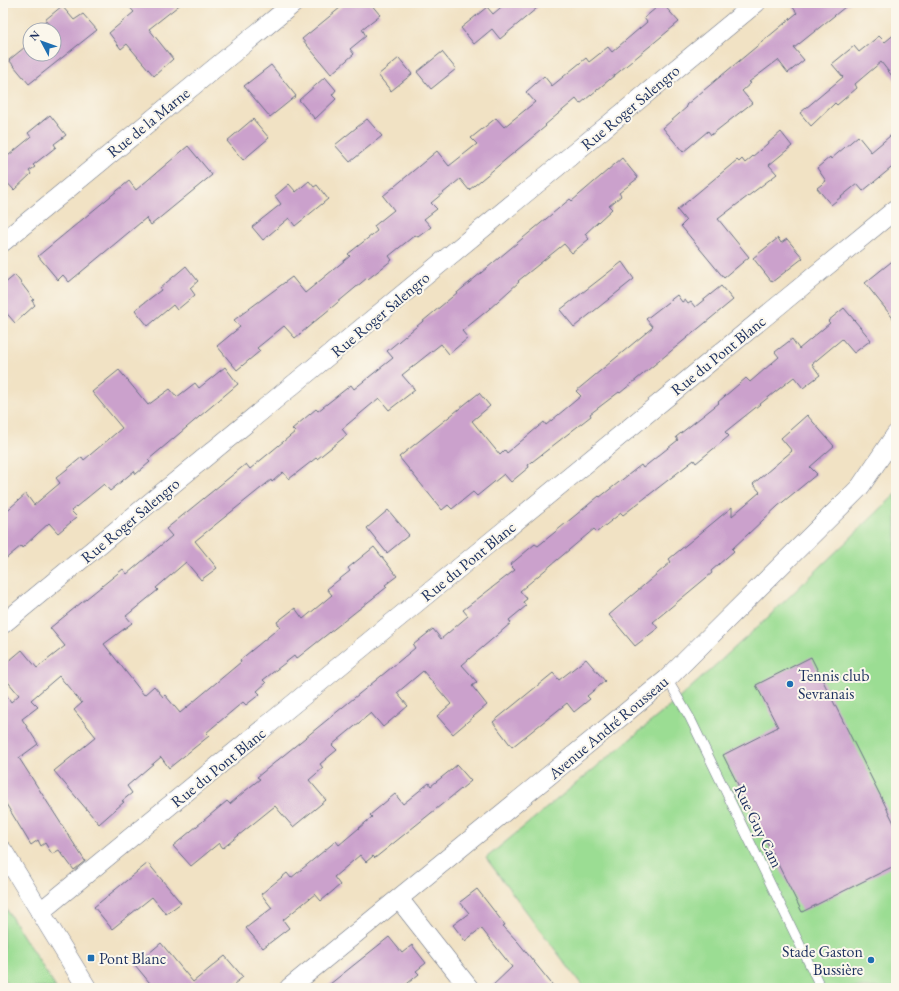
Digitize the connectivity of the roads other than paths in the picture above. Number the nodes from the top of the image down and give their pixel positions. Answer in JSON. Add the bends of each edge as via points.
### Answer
{"nodes":[{"id":1,"x":294,"y":3,"type":"edge"},
{"id":2,"x":756,"y":3,"type":"edge"},
{"id":3,"x":896,"y":209,"type":"edge"},
{"id":4,"x":3,"y":242,"type":"edge"},
{"id":5,"x":896,"y":434,"type":"edge"},
{"id":6,"x":3,"y":624,"type":"edge"},
{"id":7,"x":667,"y":679,"type":"junction"},
{"id":8,"x":3,"y":850,"type":"edge"},
{"id":9,"x":399,"y":899,"type":"junction"},
{"id":10,"x":40,"y":912,"type":"junction"},
{"id":11,"x":87,"y":988,"type":"edge"},
{"id":12,"x":289,"y":988,"type":"edge"},
{"id":13,"x":469,"y":988,"type":"edge"},
{"id":14,"x":821,"y":988,"type":"edge"}],
"edges":[{"from":1,"to":4,"type":"street","name":"Rue de la Marne"},
{"from":2,"to":6,"type":"street","name":"Rue Roger Salengro"},
{"from":3,"to":10,"type":"street","name":"Rue du Pont Blanc"},
{"from":5,"to":7,"type":"street","name":"Avenue André Rousseau","via":[[860,487]]},
{"from":7,"to":9,"type":"street","name":"Avenue André Rousseau"},
{"from":7,"to":14,"type":"lane","name":"Rue Guy Cam","via":[[690,718]]},
{"from":8,"to":10,"type":"street"},
{"from":9,"to":12,"type":"street","name":"Avenue André Rousseau"},
{"from":9,"to":13,"type":"street"},
{"from":10,"to":11,"type":"street"}]}
